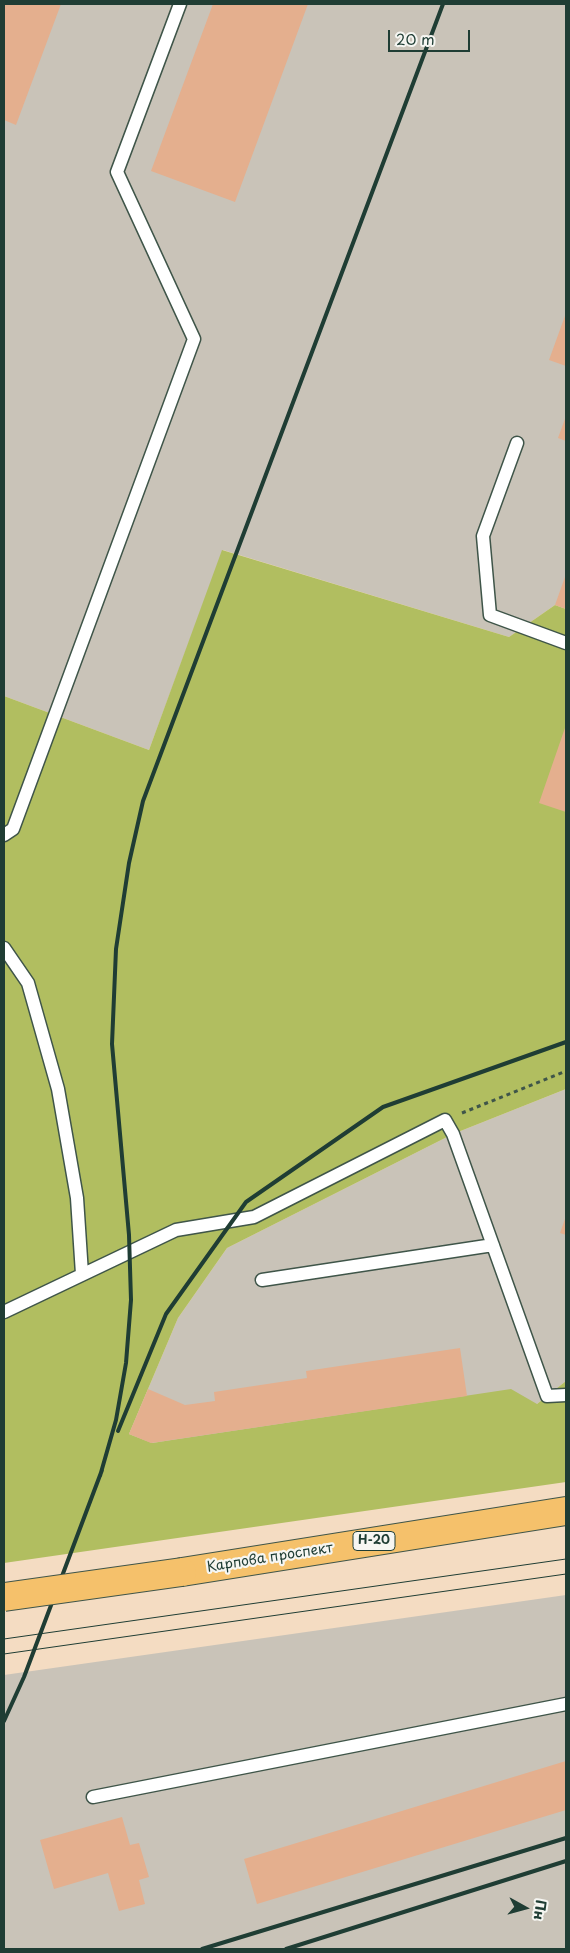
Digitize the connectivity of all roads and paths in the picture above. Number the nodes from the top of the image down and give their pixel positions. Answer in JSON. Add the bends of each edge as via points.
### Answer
{"nodes":[{"id":1,"x":180,"y":4,"type":"edge"},
{"id":2,"x":517,"y":444,"type":"dead end"},
{"id":3,"x":566,"y":643,"type":"edge"},
{"id":4,"x":4,"y":835,"type":"edge"},
{"id":5,"x":4,"y":948,"type":"edge"},
{"id":6,"x":566,"y":1072,"type":"edge"},
{"id":7,"x":445,"y":1120,"type":"junction"},
{"id":8,"x":493,"y":1245,"type":"junction"},
{"id":9,"x":82,"y":1274,"type":"junction"},
{"id":10,"x":262,"y":1280,"type":"dead end"},
{"id":11,"x":4,"y":1312,"type":"edge"},
{"id":12,"x":566,"y":1395,"type":"edge"},
{"id":13,"x":566,"y":1511,"type":"edge"},
{"id":14,"x":4,"y":1597,"type":"edge"},
{"id":15,"x":566,"y":1704,"type":"edge"},
{"id":16,"x":93,"y":1797,"type":"dead end"}],
"edges":[{"from":1,"to":4,"type":"lane","via":[[117,172],[194,339],[14,829]]},
{"from":2,"to":3,"type":"lane","via":[[483,536],[490,615]]},
{"from":5,"to":9,"type":"lane","via":[[28,983],[58,1090],[77,1198]]},
{"from":6,"to":7,"type":"path"},
{"from":7,"to":8,"type":"lane"},
{"from":7,"to":9,"type":"lane","via":[[254,1216],[176,1230]]},
{"from":8,"to":10,"type":"lane"},
{"from":8,"to":12,"type":"lane","via":[[548,1396]]},
{"from":9,"to":11,"type":"lane"},
{"from":13,"to":14,"type":"main road","name":"Карпова проспект","number":"Н-20","bridge":true},
{"from":15,"to":16,"type":"lane"}]}
